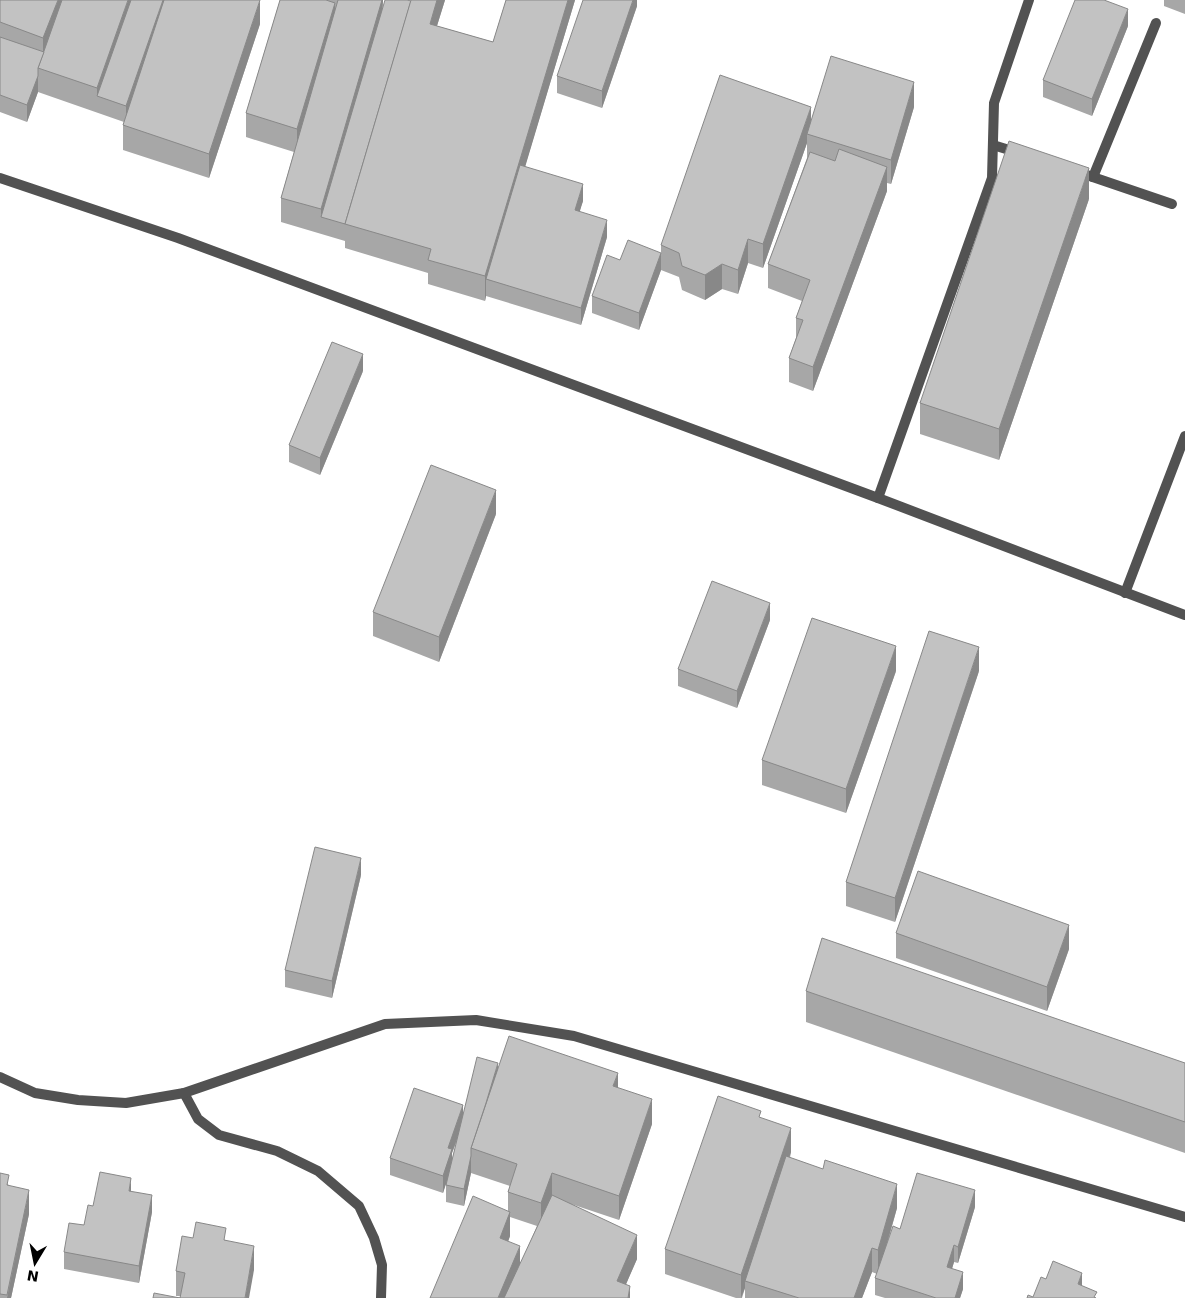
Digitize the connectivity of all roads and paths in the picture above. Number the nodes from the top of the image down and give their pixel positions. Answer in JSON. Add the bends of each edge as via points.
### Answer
{"nodes":[{"id":1,"x":1029,"y":0,"type":"edge"},
{"id":2,"x":1156,"y":23,"type":"dead end"},
{"id":3,"x":993,"y":145,"type":"junction"},
{"id":4,"x":1029,"y":157,"type":"edge"},
{"id":5,"x":1066,"y":168,"type":"edge"},
{"id":6,"x":1093,"y":177,"type":"junction"},
{"id":7,"x":0,"y":178,"type":"edge"},
{"id":8,"x":1172,"y":204,"type":"dead end"},
{"id":9,"x":1185,"y":436,"type":"edge"},
{"id":10,"x":878,"y":498,"type":"junction"},
{"id":11,"x":1125,"y":593,"type":"junction"},
{"id":12,"x":1185,"y":616,"type":"edge"},
{"id":13,"x":0,"y":1077,"type":"edge"},
{"id":14,"x":184,"y":1093,"type":"junction"},
{"id":15,"x":1185,"y":1217,"type":"edge"},
{"id":16,"x":381,"y":1298,"type":"edge"}],
"edges":[{"from":1,"to":3,"type":"street","via":[[994,103]]},
{"from":2,"to":6,"type":"street"},
{"from":3,"to":4,"type":"street"},
{"from":3,"to":10,"type":"street","via":[[992,178]]},
{"from":5,"to":6,"type":"street"},
{"from":6,"to":8,"type":"street"},
{"from":7,"to":10,"type":"street","via":[[188,241]]},
{"from":9,"to":11,"type":"street"},
{"from":10,"to":11,"type":"street"},
{"from":11,"to":12,"type":"street"},
{"from":13,"to":14,"type":"street","via":[[35,1093],[78,1100],[126,1104]]},
{"from":14,"to":15,"type":"street","via":[[385,1024],[476,1020],[574,1036]]},
{"from":14,"to":16,"type":"street","via":[[198,1119],[219,1134],[277,1152],[318,1171],[359,1206],[382,1265]]}]}
